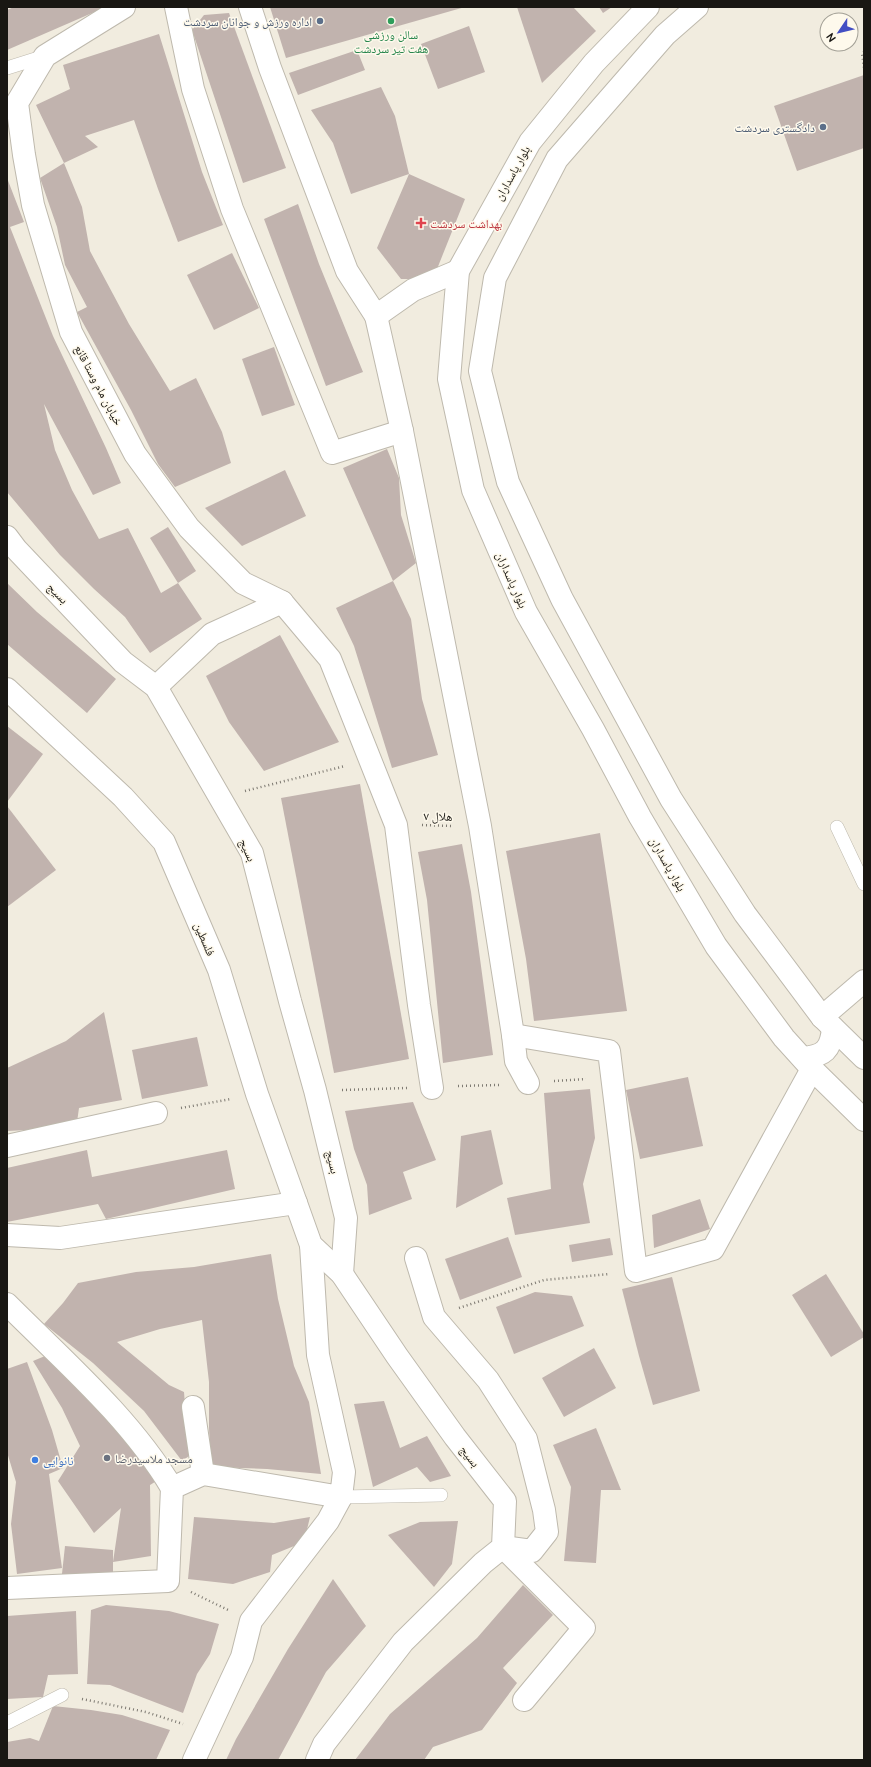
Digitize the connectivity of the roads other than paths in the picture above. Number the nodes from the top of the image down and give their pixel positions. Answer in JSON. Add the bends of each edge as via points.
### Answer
{"nodes":[{"id":1,"x":124,"y":7,"type":"edge"},
{"id":2,"x":176,"y":7,"type":"edge"},
{"id":3,"x":250,"y":7,"type":"edge"},
{"id":4,"x":647,"y":8,"type":"edge"},
{"id":5,"x":686,"y":10,"type":"edge"},
{"id":6,"x":665,"y":35,"type":"junction"},
{"id":7,"x":45,"y":56,"type":"junction"},
{"id":8,"x":7,"y":68,"type":"edge"},
{"id":9,"x":458,"y":271,"type":"junction"},
{"id":10,"x":376,"y":316,"type":"junction"},
{"id":11,"x":402,"y":431,"type":"junction"},
{"id":12,"x":7,"y":537,"type":"edge"},
{"id":13,"x":282,"y":602,"type":"junction"},
{"id":14,"x":156,"y":687,"type":"junction"},
{"id":15,"x":7,"y":689,"type":"edge"},
{"id":16,"x":624,"y":713,"type":"junction"},
{"id":17,"x":593,"y":729,"type":"junction"},
{"id":18,"x":671,"y":799,"type":"junction"},
{"id":19,"x":640,"y":817,"type":"junction"},
{"id":20,"x":837,"y":827,"type":"dead end"},
{"id":21,"x":864,"y":884,"type":"edge"},
{"id":22,"x":864,"y":981,"type":"edge"},
{"id":23,"x":828,"y":1023,"type":"junction"},
{"id":24,"x":513,"y":1035,"type":"junction"},
{"id":25,"x":864,"y":1058,"type":"edge"},
{"id":26,"x":807,"y":1064,"type":"junction"},
{"id":27,"x":528,"y":1083,"type":"road end"},
{"id":28,"x":432,"y":1088,"type":"dead end"},
{"id":29,"x":156,"y":1113,"type":"road end"},
{"id":30,"x":864,"y":1120,"type":"edge"},
{"id":31,"x":7,"y":1146,"type":"edge"},
{"id":32,"x":296,"y":1203,"type":"junction"},
{"id":33,"x":7,"y":1235,"type":"edge"},
{"id":34,"x":311,"y":1246,"type":"junction"},
{"id":35,"x":416,"y":1258,"type":"dead end"},
{"id":36,"x":342,"y":1274,"type":"junction"},
{"id":37,"x":7,"y":1304,"type":"edge"},
{"id":38,"x":193,"y":1407,"type":"dead end"},
{"id":39,"x":203,"y":1474,"type":"junction"},
{"id":40,"x":172,"y":1488,"type":"junction"},
{"id":41,"x":440,"y":1495,"type":"dead end"},
{"id":42,"x":341,"y":1497,"type":"junction"},
{"id":43,"x":503,"y":1547,"type":"junction"},
{"id":44,"x":7,"y":1587,"type":"edge"},
{"id":45,"x":62,"y":1695,"type":"road end"},
{"id":46,"x":524,"y":1700,"type":"dead end"},
{"id":47,"x":7,"y":1723,"type":"edge"},
{"id":48,"x":194,"y":1760,"type":"edge"},
{"id":49,"x":317,"y":1760,"type":"edge"}],
"edges":[{"from":1,"to":7,"type":"street","name":"خیابان مام وستا قانع"},
{"from":2,"to":11,"type":"street","via":[[193,89],[232,209],[332,453]]},
{"from":3,"to":10,"type":"street","via":[[270,68],[347,271]]},
{"from":4,"to":6,"type":"street","via":[[659,20]]},
{"from":4,"to":9,"type":"street","name":"بلوار پاسداران","via":[[594,63],[530,142]]},
{"from":5,"to":6,"type":"street"},
{"from":6,"to":16,"type":"street","via":[[557,159],[495,278],[480,370],[508,482],[562,599]]},
{"from":7,"to":8,"type":"lane"},
{"from":7,"to":13,"type":"street","name":"خیابان مام وستا قانع","via":[[17,103],[33,205],[71,332],[135,454],[189,528],[243,583]]},
{"from":9,"to":10,"type":"street","via":[[413,290]]},
{"from":9,"to":17,"type":"street","name":"بلوار پاسداران","via":[[449,379],[473,490],[526,612]]},
{"from":10,"to":11,"type":"street"},
{"from":11,"to":24,"type":"street","via":[[480,826]]},
{"from":12,"to":14,"type":"street","name":"بسیج","via":[[123,662]]},
{"from":13,"to":14,"type":"street","via":[[212,634]]},
{"from":13,"to":28,"type":"street","via":[[330,659],[396,825]]},
{"from":14,"to":36,"type":"street","name":"بسیج","via":[[252,853],[346,1218]]},
{"from":15,"to":32,"type":"street","name":"فلسطین","via":[[123,797],[164,842],[218,970],[257,1094]]},
{"from":16,"to":17,"type":"street","via":[[620,722],[612,729]]},
{"from":16,"to":18,"type":"street"},
{"from":17,"to":19,"type":"street","name":"بلوار پاسداران"},
{"from":18,"to":19,"type":"street","via":[[651,799],[644,806]]},
{"from":18,"to":23,"type":"street","via":[[746,914]]},
{"from":19,"to":26,"type":"street","name":"بلوار پاسداران","via":[[716,946],[784,1038]]},
{"from":20,"to":21,"type":"lane"},
{"from":22,"to":23,"type":"street"},
{"from":23,"to":25,"type":"street"},
{"from":23,"to":26,"type":"street","via":[[832,1041],[826,1050]]},
{"from":24,"to":26,"type":"street","via":[[609,1051],[636,1271],[713,1249]]},
{"from":24,"to":27,"type":"street","via":[[516,1061]]},
{"from":26,"to":30,"type":"street","name":"بلوار پاسداران"},
{"from":29,"to":31,"type":"street"},
{"from":32,"to":33,"type":"street","via":[[60,1238]]},
{"from":32,"to":34,"type":"street","name":"فلسطین"},
{"from":34,"to":36,"type":"street"},
{"from":34,"to":42,"type":"street","via":[[318,1355],[344,1472]]},
{"from":35,"to":43,"type":"street","via":[[434,1317],[488,1380],[526,1439],[547,1532],[532,1551]]},
{"from":36,"to":43,"type":"street","name":"بسیج","via":[[455,1437],[505,1501]]},
{"from":37,"to":40,"type":"street","via":[[112,1409],[158,1466]]},
{"from":38,"to":39,"type":"street"},
{"from":39,"to":40,"type":"street"},
{"from":39,"to":42,"type":"street"},
{"from":40,"to":44,"type":"street","via":[[168,1581]]},
{"from":41,"to":42,"type":"lane"},
{"from":42,"to":48,"type":"street","via":[[328,1521],[251,1621],[242,1657]]},
{"from":43,"to":46,"type":"street","via":[[584,1628]]},
{"from":43,"to":49,"type":"street","via":[[483,1563],[403,1642],[324,1744]]},
{"from":45,"to":47,"type":"lane"}]}
